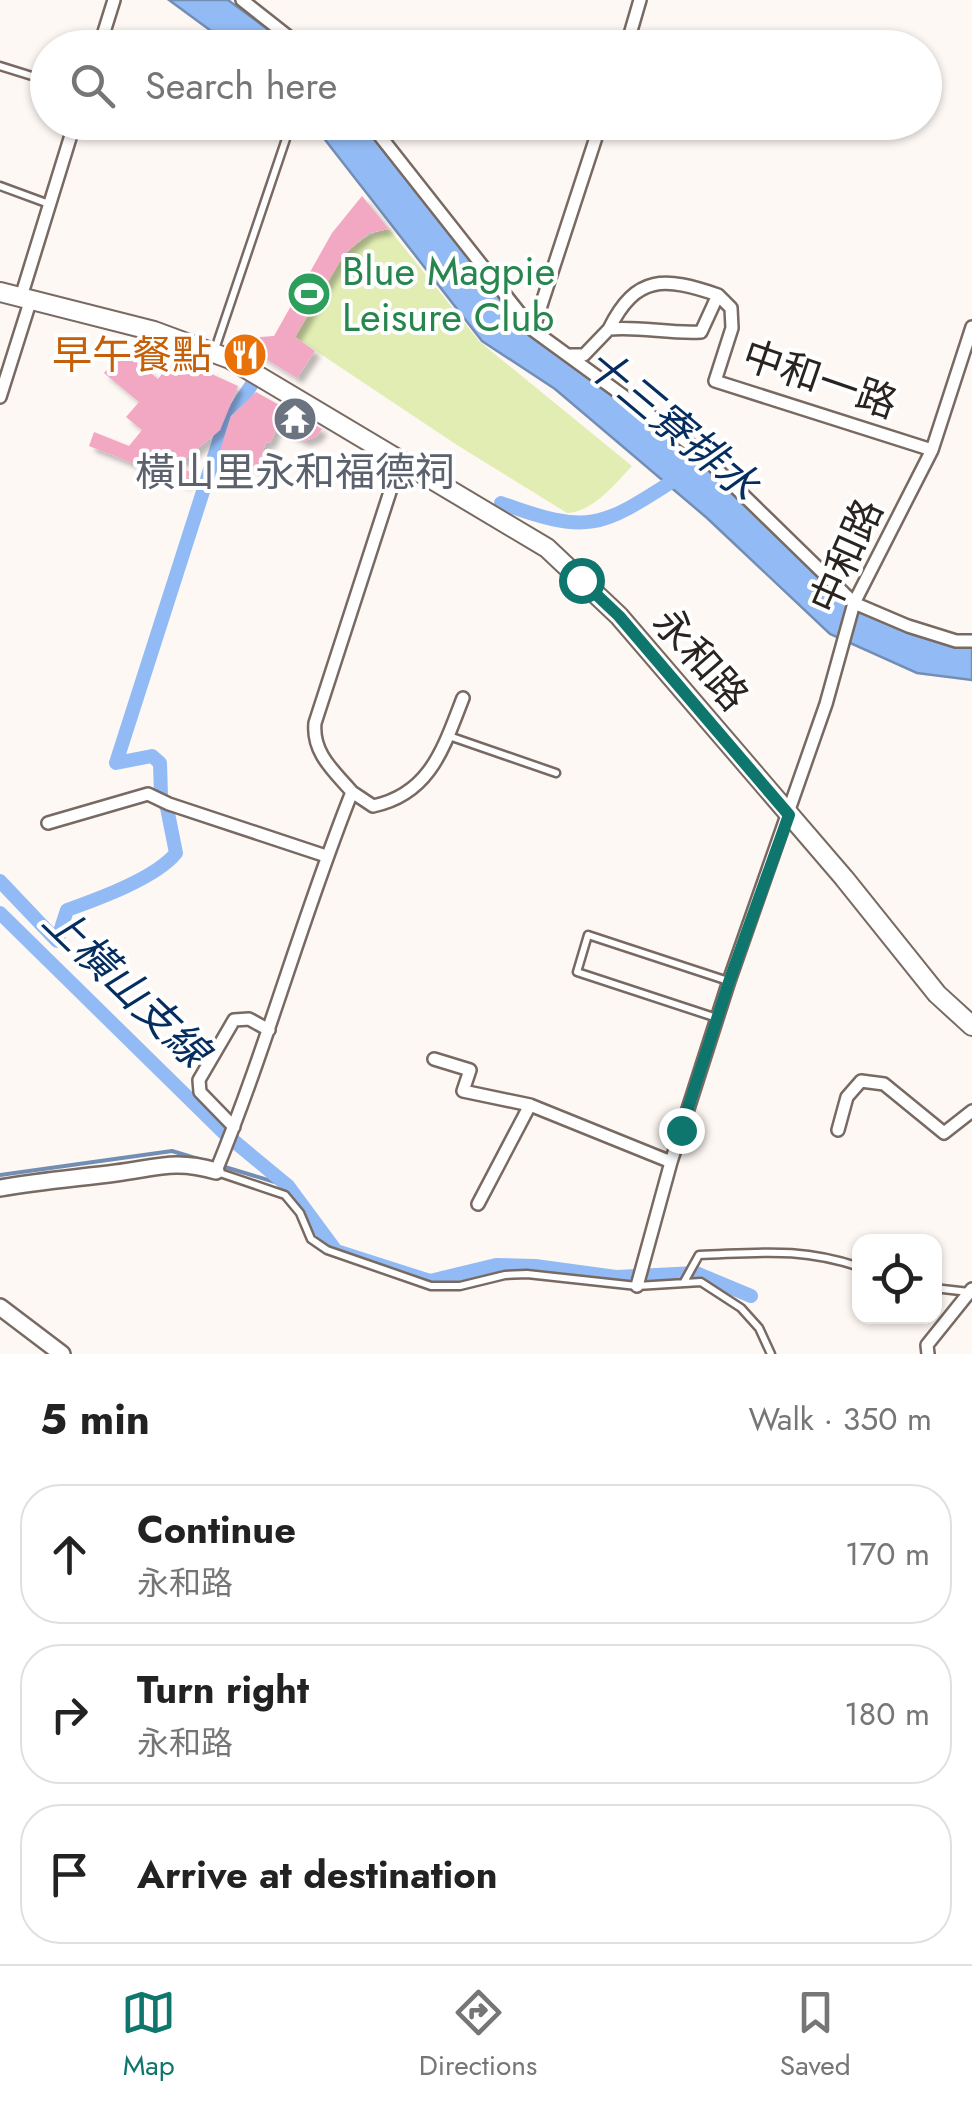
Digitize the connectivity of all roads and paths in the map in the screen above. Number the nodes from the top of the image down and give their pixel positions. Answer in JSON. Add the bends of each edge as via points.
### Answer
{"nodes":[{"id":1,"x":242,"y":0,"type":"edge"},
{"id":2,"x":640,"y":0,"type":"edge"},
{"id":3,"x":113,"y":4,"type":"edge"},
{"id":4,"x":105,"y":30,"type":"edge"},
{"id":5,"x":280,"y":30,"type":"edge"},
{"id":6,"x":631,"y":30,"type":"edge"},
{"id":7,"x":0,"y":66,"type":"edge"},
{"id":8,"x":30,"y":75,"type":"edge"},
{"id":9,"x":69,"y":140,"type":"edge"},
{"id":10,"x":286,"y":140,"type":"edge"},
{"id":11,"x":384,"y":140,"type":"edge"},
{"id":12,"x":595,"y":140,"type":"edge"},
{"id":13,"x":0,"y":186,"type":"edge"},
{"id":14,"x":49,"y":204,"type":"junction"},
{"id":15,"x":0,"y":292,"type":"edge"},
{"id":16,"x":718,"y":296,"type":"junction"},
{"id":17,"x":26,"y":298,"type":"junction"},
{"id":18,"x":972,"y":328,"type":"edge"},
{"id":19,"x":609,"y":329,"type":"junction"},
{"id":20,"x":533,"y":330,"type":"junction"},
{"id":21,"x":214,"y":352,"type":"junction"},
{"id":22,"x":571,"y":355,"type":"junction"},
{"id":23,"x":0,"y":397,"type":"edge"},
{"id":24,"x":932,"y":450,"type":"junction"},
{"id":25,"x":400,"y":461,"type":"junction"},
{"id":26,"x":854,"y":605,"type":"junction"},
{"id":27,"x":972,"y":641,"type":"edge"},
{"id":28,"x":464,"y":698,"type":"dead end"},
{"id":29,"x":450,"y":736,"type":"junction"},
{"id":30,"x":556,"y":774,"type":"dead end"},
{"id":31,"x":352,"y":792,"type":"junction"},
{"id":32,"x":789,"y":815,"type":"junction"},
{"id":33,"x":48,"y":823,"type":"dead end"},
{"id":34,"x":326,"y":856,"type":"junction"},
{"id":35,"x":729,"y":982,"type":"junction"},
{"id":36,"x":717,"y":1018,"type":"junction"},
{"id":37,"x":972,"y":1026,"type":"edge"},
{"id":38,"x":270,"y":1030,"type":"junction"},
{"id":39,"x":434,"y":1059,"type":"dead end"},
{"id":40,"x":530,"y":1105,"type":"junction"},
{"id":41,"x":972,"y":1111,"type":"edge"},
{"id":42,"x":233,"y":1130,"type":"junction"},
{"id":43,"x":838,"y":1130,"type":"dead end"},
{"id":44,"x":671,"y":1162,"type":"junction"},
{"id":45,"x":216,"y":1172,"type":"junction"},
{"id":46,"x":0,"y":1188,"type":"edge"},
{"id":47,"x":478,"y":1204,"type":"dead end"},
{"id":48,"x":852,"y":1264,"type":"edge"},
{"id":49,"x":683,"y":1284,"type":"junction"},
{"id":50,"x":637,"y":1286,"type":"junction"},
{"id":51,"x":942,"y":1288,"type":"edge"},
{"id":52,"x":971,"y":1290,"type":"edge"},
{"id":53,"x":0,"y":1307,"type":"edge"},
{"id":54,"x":62,"y":1354,"type":"edge"},
{"id":55,"x":771,"y":1354,"type":"edge"},
{"id":56,"x":928,"y":1354,"type":"edge"}],
"edges":[{"from":1,"to":5,"type":"street"},
{"from":2,"to":6,"type":"street"},
{"from":3,"to":4,"type":"street"},
{"from":7,"to":8,"type":"lane"},
{"from":9,"to":14,"type":"street"},
{"from":10,"to":21,"type":"lane"},
{"from":11,"to":20,"type":"street"},
{"from":12,"to":20,"type":"street"},
{"from":13,"to":14,"type":"lane"},
{"from":14,"to":17,"type":"street"},
{"from":15,"to":17,"type":"main road","name":"永和路"},
{"from":16,"to":19,"type":"street","name":"中和一路","via":[[700,332]]},
{"from":16,"to":19,"type":"street","name":"中和一路","via":[[652,282],[619,308]]},
{"from":16,"to":24,"type":"street","name":"中和一路","via":[[731,308],[732,328],[715,381]]},
{"from":17,"to":21,"type":"main road","name":"永和路"},
{"from":17,"to":23,"type":"street"},
{"from":18,"to":24,"type":"street","name":"中和路"},
{"from":19,"to":22,"type":"street","name":"中和一路","via":[[584,355]]},
{"from":20,"to":22,"type":"street"},
{"from":21,"to":25,"type":"main road","name":"永和路"},
{"from":22,"to":26,"type":"street","via":[[695,448]]},
{"from":24,"to":26,"type":"street","name":"中和路"},
{"from":25,"to":31,"type":"street","via":[[315,723],[318,751]]},
{"from":25,"to":32,"type":"main road","name":"永和路","via":[[547,548],[619,616]]},
{"from":26,"to":27,"type":"street"},
{"from":26,"to":32,"type":"street","name":"中和路"},
{"from":28,"to":29,"type":"street"},
{"from":29,"to":30,"type":"lane"},
{"from":29,"to":31,"type":"street","via":[[428,772],[393,802],[373,806]]},
{"from":31,"to":34,"type":"street"},
{"from":32,"to":35,"type":"street"},
{"from":32,"to":37,"type":"main road","name":"永和路","via":[[937,994]]},
{"from":33,"to":34,"type":"street","via":[[148,794]]},
{"from":34,"to":38,"type":"street"},
{"from":35,"to":36,"type":"street"},
{"from":35,"to":36,"type":"lane","via":[[588,935],[578,972]]},
{"from":36,"to":44,"type":"street"},
{"from":38,"to":42,"type":"street"},
{"from":38,"to":42,"type":"street","via":[[234,1020],[199,1080],[200,1092]]},
{"from":39,"to":40,"type":"street","via":[[470,1070],[462,1091]]},
{"from":40,"to":44,"type":"street"},
{"from":40,"to":47,"type":"street"},
{"from":41,"to":43,"type":"street","via":[[944,1133],[884,1084],[861,1082],[847,1098]]},
{"from":42,"to":45,"type":"street"},
{"from":44,"to":50,"type":"street"},
{"from":45,"to":46,"type":"street","via":[[164,1163]]},
{"from":45,"to":50,"type":"lane","via":[[286,1195],[312,1239],[328,1250],[431,1286],[527,1274]]},
{"from":48,"to":49,"type":"lane","via":[[786,1250],[699,1255]]},
{"from":49,"to":50,"type":"lane"},
{"from":49,"to":55,"type":"lane","via":[[701,1282],[741,1308]]},
{"from":51,"to":52,"type":"lane"},
{"from":52,"to":56,"type":"street","via":[[927,1345]]},
{"from":53,"to":54,"type":"street"}]}
